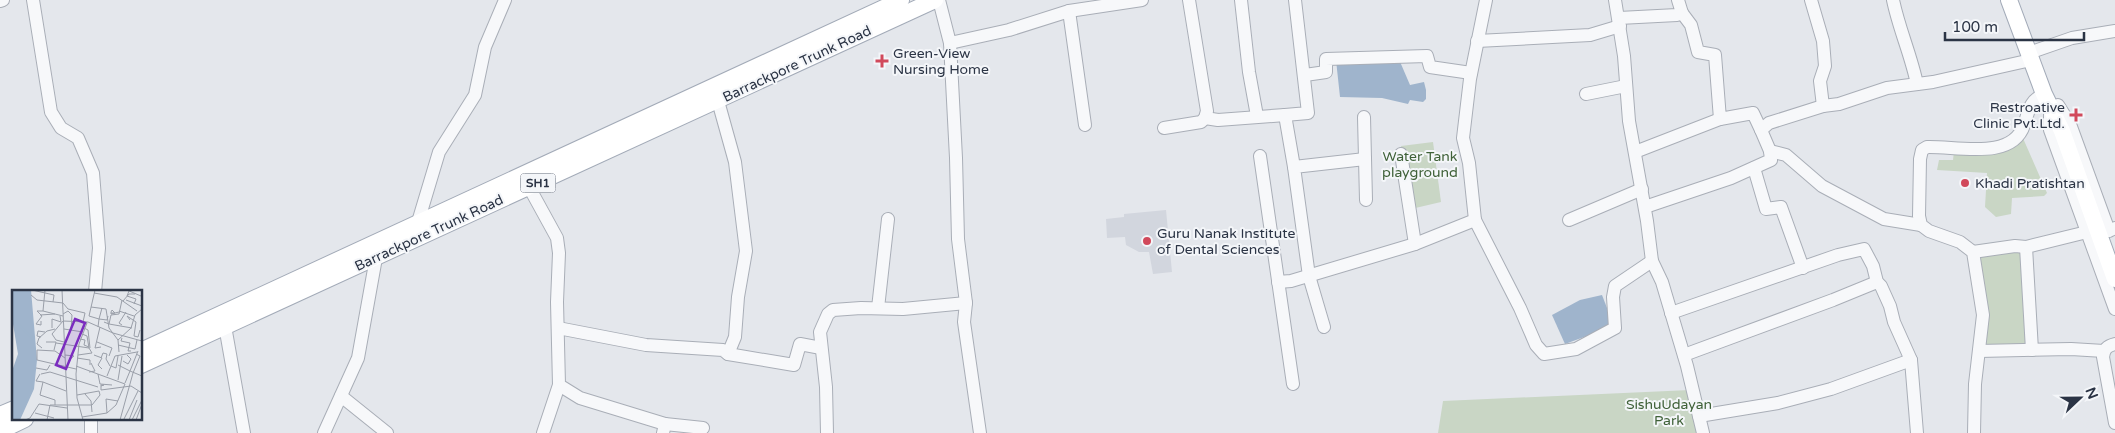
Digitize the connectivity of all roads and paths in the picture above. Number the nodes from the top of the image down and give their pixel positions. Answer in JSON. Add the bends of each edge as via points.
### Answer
{"nodes":[{"id":1,"x":33,"y":0,"type":"edge"},
{"id":2,"x":506,"y":0,"type":"edge"},
{"id":3,"x":902,"y":0,"type":"edge"},
{"id":4,"x":935,"y":0,"type":"edge"},
{"id":5,"x":939,"y":0,"type":"edge"},
{"id":6,"x":1189,"y":0,"type":"edge"},
{"id":7,"x":1241,"y":0,"type":"edge"},
{"id":8,"x":1295,"y":0,"type":"edge"},
{"id":9,"x":1486,"y":0,"type":"edge"},
{"id":10,"x":1616,"y":0,"type":"edge"},
{"id":11,"x":1678,"y":0,"type":"edge"},
{"id":12,"x":1811,"y":0,"type":"edge"},
{"id":13,"x":1893,"y":0,"type":"edge"},
{"id":14,"x":2009,"y":0,"type":"edge"},
{"id":15,"x":2019,"y":0,"type":"edge"},
{"id":16,"x":1133,"y":1,"type":"edge"},
{"id":17,"x":1068,"y":11,"type":"junction"},
{"id":18,"x":1682,"y":13,"type":"junction"},
{"id":19,"x":1620,"y":22,"type":"junction"},
{"id":20,"x":2115,"y":31,"type":"edge"},
{"id":21,"x":1477,"y":41,"type":"junction"},
{"id":22,"x":950,"y":43,"type":"junction"},
{"id":23,"x":2033,"y":54,"type":"junction"},
{"id":24,"x":1471,"y":73,"type":"junction"},
{"id":25,"x":1304,"y":75,"type":"junction"},
{"id":26,"x":1918,"y":84,"type":"junction"},
{"id":27,"x":1626,"y":86,"type":"junction"},
{"id":28,"x":1586,"y":94,"type":"dead end"},
{"id":29,"x":718,"y":101,"type":"junction"},
{"id":30,"x":2051,"y":103,"type":"junction"},
{"id":31,"x":1823,"y":106,"type":"junction"},
{"id":32,"x":1285,"y":115,"type":"junction"},
{"id":33,"x":1257,"y":116,"type":"junction"},
{"id":34,"x":1364,"y":117,"type":"dead end"},
{"id":35,"x":1205,"y":118,"type":"junction"},
{"id":36,"x":1720,"y":119,"type":"junction"},
{"id":37,"x":1085,"y":125,"type":"dead end"},
{"id":38,"x":1164,"y":128,"type":"dead end"},
{"id":39,"x":1761,"y":130,"type":"junction"},
{"id":40,"x":1770,"y":151,"type":"junction"},
{"id":41,"x":1635,"y":152,"type":"junction"},
{"id":42,"x":1401,"y":154,"type":"dead end"},
{"id":43,"x":1260,"y":156,"type":"dead end"},
{"id":44,"x":1365,"y":159,"type":"junction"},
{"id":45,"x":1294,"y":167,"type":"junction"},
{"id":46,"x":1754,"y":168,"type":"junction"},
{"id":47,"x":528,"y":187,"type":"junction"},
{"id":48,"x":1642,"y":189,"type":"junction"},
{"id":49,"x":1366,"y":200,"type":"dead end"},
{"id":50,"x":1645,"y":207,"type":"junction"},
{"id":51,"x":888,"y":219,"type":"dead end"},
{"id":52,"x":1475,"y":220,"type":"junction"},
{"id":53,"x":1569,"y":220,"type":"dead end"},
{"id":54,"x":418,"y":222,"type":"junction"},
{"id":55,"x":1921,"y":225,"type":"junction"},
{"id":56,"x":2112,"y":230,"type":"edge"},
{"id":57,"x":2087,"y":232,"type":"junction"},
{"id":58,"x":1415,"y":244,"type":"junction"},
{"id":59,"x":2026,"y":247,"type":"junction"},
{"id":60,"x":373,"y":251,"type":"junction"},
{"id":61,"x":1974,"y":252,"type":"junction"},
{"id":62,"x":1652,"y":261,"type":"junction"},
{"id":63,"x":1803,"y":268,"type":"junction"},
{"id":64,"x":1308,"y":276,"type":"junction"},
{"id":65,"x":2115,"y":280,"type":"edge"},
{"id":66,"x":1278,"y":282,"type":"junction"},
{"id":67,"x":1877,"y":282,"type":"junction"},
{"id":68,"x":96,"y":290,"type":"edge"},
{"id":69,"x":966,"y":303,"type":"junction"},
{"id":70,"x":878,"y":308,"type":"junction"},
{"id":71,"x":2115,"y":309,"type":"edge"},
{"id":72,"x":1671,"y":313,"type":"junction"},
{"id":73,"x":225,"y":326,"type":"junction"},
{"id":74,"x":1324,"y":327,"type":"dead end"},
{"id":75,"x":558,"y":328,"type":"junction"},
{"id":76,"x":2110,"y":347,"type":"edge"},
{"id":77,"x":821,"y":348,"type":"junction"},
{"id":78,"x":2032,"y":350,"type":"junction"},
{"id":79,"x":142,"y":351,"type":"edge"},
{"id":80,"x":1979,"y":351,"type":"junction"},
{"id":81,"x":728,"y":354,"type":"junction"},
{"id":82,"x":1684,"y":355,"type":"junction"},
{"id":83,"x":1911,"y":360,"type":"junction"},
{"id":84,"x":142,"y":365,"type":"edge"},
{"id":85,"x":1293,"y":384,"type":"dead end"},
{"id":86,"x":559,"y":385,"type":"junction"},
{"id":87,"x":341,"y":396,"type":"junction"},
{"id":88,"x":12,"y":410,"type":"edge"},
{"id":89,"x":0,"y":415,"type":"edge"},
{"id":90,"x":1698,"y":416,"type":"junction"},
{"id":91,"x":23,"y":420,"type":"edge"},
{"id":92,"x":91,"y":420,"type":"edge"},
{"id":93,"x":2115,"y":422,"type":"edge"},
{"id":94,"x":703,"y":428,"type":"dead end"},
{"id":95,"x":664,"y":429,"type":"edge"},
{"id":96,"x":0,"y":431,"type":"edge"},
{"id":97,"x":90,"y":433,"type":"edge"},
{"id":98,"x":244,"y":433,"type":"edge"},
{"id":99,"x":324,"y":433,"type":"edge"},
{"id":100,"x":386,"y":433,"type":"edge"},
{"id":101,"x":544,"y":433,"type":"edge"},
{"id":102,"x":827,"y":433,"type":"edge"},
{"id":103,"x":980,"y":433,"type":"edge"},
{"id":104,"x":1702,"y":433,"type":"edge"},
{"id":105,"x":1918,"y":433,"type":"edge"},
{"id":106,"x":1974,"y":433,"type":"edge"}],
"edges":[{"from":1,"to":68,"type":"street","via":[[51,112],[61,128],[78,138],[93,173],[99,248]]},
{"from":2,"to":54,"type":"street","via":[[485,48],[475,95],[439,152]]},
{"from":3,"to":54,"type":"main road","name":"Barrackpore Trunk Road","number":"SH1"},
{"from":4,"to":29,"type":"main road","name":"Barrackpore Trunk Road","number":"SH1"},
{"from":5,"to":22,"type":"street"},
{"from":6,"to":35,"type":"street","via":[[1207,111]]},
{"from":7,"to":33,"type":"street"},
{"from":8,"to":25,"type":"street"},
{"from":9,"to":21,"type":"street"},
{"from":10,"to":19,"type":"street"},
{"from":11,"to":18,"type":"street"},
{"from":12,"to":31,"type":"street","via":[[1822,41],[1824,66],[1820,81]]},
{"from":13,"to":26,"type":"street"},
{"from":14,"to":23,"type":"main road"},
{"from":15,"to":23,"type":"main road"},
{"from":16,"to":17,"type":"street"},
{"from":17,"to":22,"type":"street","via":[[1009,30]]},
{"from":17,"to":37,"type":"street"},
{"from":18,"to":19,"type":"street"},
{"from":18,"to":36,"type":"street","via":[[1691,24],[1698,52],[1715,56]]},
{"from":19,"to":21,"type":"street","via":[[1590,35]]},
{"from":19,"to":27,"type":"street"},
{"from":20,"to":23,"type":"street","via":[[2072,38]]},
{"from":21,"to":24,"type":"street"},
{"from":22,"to":69,"type":"street","via":[[958,239]]},
{"from":23,"to":26,"type":"street"},
{"from":23,"to":30,"type":"main road"},
{"from":24,"to":25,"type":"street","via":[[1430,68],[1427,56],[1326,59],[1326,72]]},
{"from":24,"to":52,"type":"street","via":[[1464,138]]},
{"from":25,"to":32,"type":"street","via":[[1308,113]]},
{"from":26,"to":31,"type":"street","via":[[1887,88]]},
{"from":27,"to":28,"type":"street"},
{"from":27,"to":41,"type":"street"},
{"from":29,"to":47,"type":"main road","name":"Barrackpore Trunk Road","number":"SH1"},
{"from":29,"to":81,"type":"street","via":[[735,162],[746,251],[735,338]]},
{"from":30,"to":55,"type":"street","via":[[2034,100],[2027,110],[2019,136],[2012,142],[1971,150],[1938,147],[1922,150]]},
{"from":30,"to":56,"type":"street","via":[[2070,124]]},
{"from":30,"to":57,"type":"street","via":[[2050,130]]},
{"from":30,"to":65,"type":"main road"},
{"from":31,"to":39,"type":"street","via":[[1769,123]]},
{"from":32,"to":33,"type":"street"},
{"from":32,"to":45,"type":"street"},
{"from":33,"to":35,"type":"street"},
{"from":34,"to":44,"type":"street"},
{"from":35,"to":38,"type":"street","via":[[1201,122]]},
{"from":36,"to":39,"type":"street","via":[[1753,113]]},
{"from":36,"to":41,"type":"street"},
{"from":39,"to":40,"type":"street"},
{"from":40,"to":46,"type":"street","via":[[1771,160]]},
{"from":40,"to":55,"type":"street","via":[[1786,155],[1822,186],[1884,219]]},
{"from":41,"to":48,"type":"street"},
{"from":42,"to":58,"type":"street"},
{"from":43,"to":66,"type":"street"},
{"from":44,"to":45,"type":"street"},
{"from":44,"to":49,"type":"street"},
{"from":45,"to":64,"type":"street"},
{"from":46,"to":50,"type":"street"},
{"from":46,"to":63,"type":"street","via":[[1766,209],[1781,207]]},
{"from":47,"to":60,"type":"main road","name":"Barrackpore Trunk Road","number":"SH1"},
{"from":47,"to":75,"type":"street","via":[[557,238]]},
{"from":48,"to":50,"type":"street"},
{"from":48,"to":53,"type":"street"},
{"from":50,"to":62,"type":"street"},
{"from":51,"to":70,"type":"street"},
{"from":52,"to":58,"type":"street"},
{"from":52,"to":62,"type":"street","via":[[1536,345],[1544,354],[1576,349],[1615,328],[1615,286]]},
{"from":54,"to":60,"type":"main road","name":"Barrackpore Trunk Road","number":"SH1"},
{"from":55,"to":61,"type":"street","via":[[1960,242]]},
{"from":57,"to":59,"type":"street"},
{"from":57,"to":71,"type":"street"},
{"from":58,"to":64,"type":"street"},
{"from":59,"to":61,"type":"street"},
{"from":59,"to":78,"type":"street"},
{"from":60,"to":73,"type":"main road","name":"Barrackpore Trunk Road","number":"SH1"},
{"from":60,"to":79,"type":"main road","name":"Barrackpore Trunk Road","number":"SH1"},
{"from":60,"to":87,"type":"street","via":[[358,358]]},
{"from":61,"to":80,"type":"street","via":[[1982,315]]},
{"from":62,"to":72,"type":"street"},
{"from":63,"to":67,"type":"street","via":[[1864,249]]},
{"from":63,"to":72,"type":"street"},
{"from":64,"to":66,"type":"street"},
{"from":64,"to":74,"type":"street"},
{"from":66,"to":85,"type":"street"},
{"from":67,"to":82,"type":"street"},
{"from":67,"to":83,"type":"street"},
{"from":69,"to":70,"type":"street"},
{"from":69,"to":103,"type":"street","via":[[964,322]]},
{"from":70,"to":77,"type":"street","via":[[833,310],[820,332]]},
{"from":72,"to":82,"type":"street"},
{"from":73,"to":84,"type":"main road","name":"Barrackpore Trunk Road","number":"SH1"},
{"from":73,"to":98,"type":"street"},
{"from":75,"to":81,"type":"street","via":[[646,345],[723,350]]},
{"from":75,"to":86,"type":"street"},
{"from":76,"to":78,"type":"street"},
{"from":76,"to":93,"type":"street","via":[[2103,357]]},
{"from":77,"to":81,"type":"street","via":[[800,344],[794,365]]},
{"from":77,"to":102,"type":"street"},
{"from":78,"to":80,"type":"street"},
{"from":80,"to":106,"type":"street"},
{"from":82,"to":90,"type":"street"},
{"from":83,"to":90,"type":"street","via":[[1796,399]]},
{"from":83,"to":105,"type":"street"},
{"from":86,"to":95,"type":"street","via":[[580,398]]},
{"from":86,"to":101,"type":"street"},
{"from":87,"to":99,"type":"street"},
{"from":87,"to":100,"type":"street"},
{"from":88,"to":89,"type":"main road"},
{"from":90,"to":104,"type":"street"},
{"from":91,"to":96,"type":"main road"},
{"from":92,"to":97,"type":"street"},
{"from":94,"to":95,"type":"street"}]}
